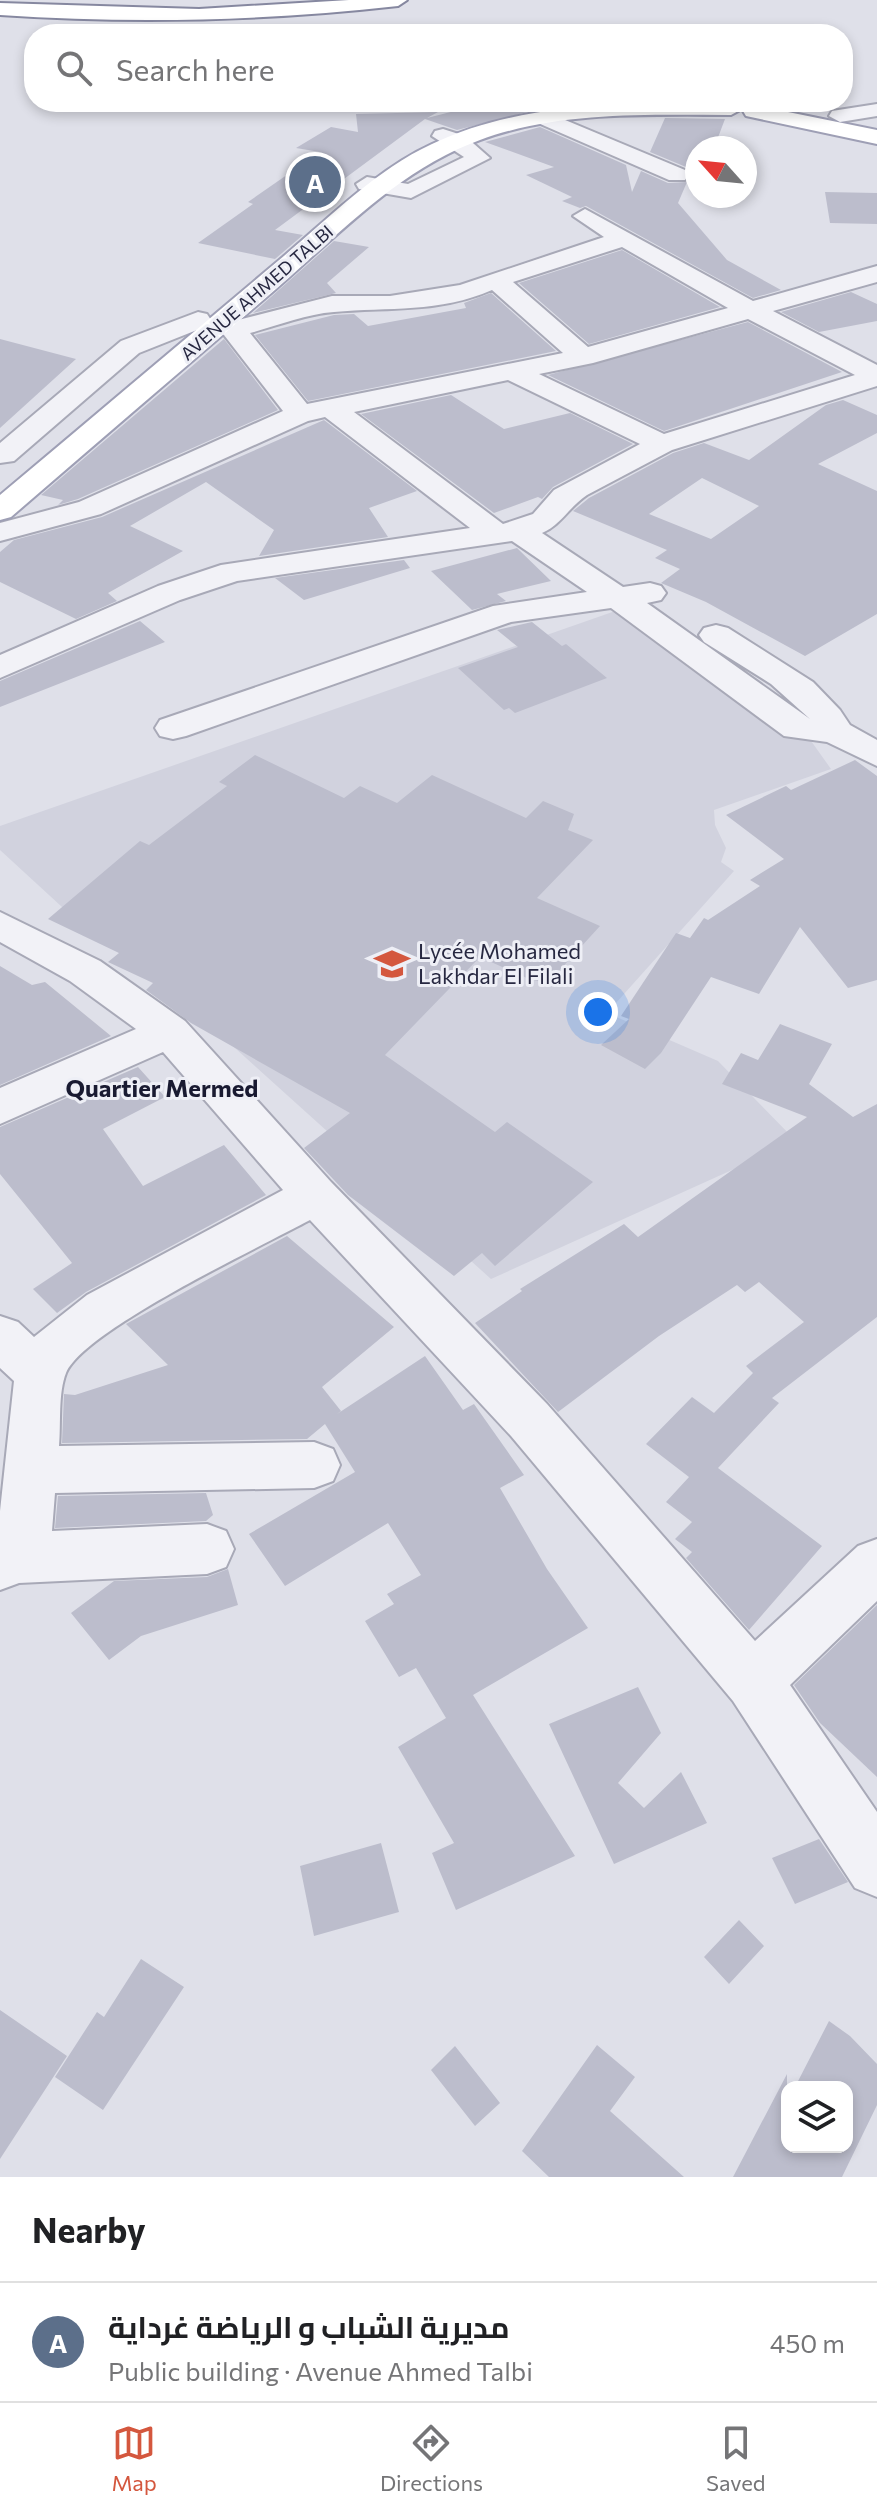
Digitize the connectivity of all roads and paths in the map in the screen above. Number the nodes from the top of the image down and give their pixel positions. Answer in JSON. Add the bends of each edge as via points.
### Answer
{"nodes":[{"id":1,"x":345,"y":0,"type":"edge"},
{"id":2,"x":398,"y":0,"type":"edge"},
{"id":3,"x":0,"y":3,"type":"edge"},
{"id":4,"x":0,"y":9,"type":"edge"},
{"id":5,"x":877,"y":110,"type":"edge"},
{"id":6,"x":521,"y":112,"type":"edge"},
{"id":7,"x":602,"y":112,"type":"edge"},
{"id":8,"x":775,"y":112,"type":"edge"},
{"id":9,"x":806,"y":112,"type":"edge"},
{"id":10,"x":840,"y":116,"type":"junction"},
{"id":11,"x":546,"y":118,"type":"junction"},
{"id":12,"x":877,"y":127,"type":"edge"},
{"id":13,"x":877,"y":137,"type":"edge"},
{"id":14,"x":450,"y":138,"type":"junction"},
{"id":15,"x":677,"y":175,"type":"dead end"},
{"id":16,"x":375,"y":186,"type":"junction"},
{"id":17,"x":585,"y":216,"type":"dead end"},
{"id":18,"x":623,"y":239,"type":"junction"},
{"id":19,"x":877,"y":274,"type":"edge"},
{"id":20,"x":495,"y":279,"type":"junction"},
{"id":21,"x":747,"y":308,"type":"junction"},
{"id":22,"x":217,"y":325,"type":"junction"},
{"id":23,"x":583,"y":357,"type":"junction"},
{"id":24,"x":509,"y":370,"type":"junction"},
{"id":25,"x":877,"y":376,"type":"edge"},
{"id":26,"x":331,"y":408,"type":"junction"},
{"id":27,"x":300,"y":414,"type":"junction"},
{"id":28,"x":662,"y":444,"type":"junction"},
{"id":29,"x":8,"y":463,"type":"edge"},
{"id":30,"x":0,"y":511,"type":"edge"},
{"id":31,"x":0,"y":521,"type":"edge"},
{"id":32,"x":44,"y":521,"type":"junction"},
{"id":33,"x":520,"y":529,"type":"junction"},
{"id":34,"x":0,"y":532,"type":"edge"},
{"id":35,"x":636,"y":596,"type":"junction"},
{"id":36,"x":0,"y":668,"type":"edge"},
{"id":37,"x":173,"y":728,"type":"dead end"},
{"id":38,"x":877,"y":755,"type":"edge"},
{"id":39,"x":0,"y":925,"type":"edge"},
{"id":40,"x":170,"y":1032,"type":"junction"},
{"id":41,"x":0,"y":1108,"type":"edge"},
{"id":42,"x":315,"y":1195,"type":"junction"},
{"id":43,"x":0,"y":1337,"type":"edge"},
{"id":44,"x":40,"y":1373,"type":"junction"},
{"id":45,"x":314,"y":1465,"type":"dead end"},
{"id":46,"x":32,"y":1470,"type":"junction"},
{"id":47,"x":207,"y":1549,"type":"dead end"},
{"id":48,"x":9,"y":1562,"type":"edge"},
{"id":49,"x":877,"y":1564,"type":"edge"},
{"id":50,"x":753,"y":1681,"type":"junction"},
{"id":51,"x":877,"y":1866,"type":"edge"}],
"edges":[{"from":1,"to":3,"type":"main road","via":[[134,10]]},
{"from":2,"to":4,"type":"main road","via":[[195,15]]},
{"from":5,"to":10,"type":"street"},
{"from":6,"to":14,"type":"main road"},
{"from":7,"to":11,"type":"main road"},
{"from":8,"to":13,"type":"main road"},
{"from":9,"to":10,"type":"main road"},
{"from":10,"to":12,"type":"main road"},
{"from":11,"to":14,"type":"main road"},
{"from":11,"to":15,"type":"street"},
{"from":14,"to":16,"type":"main road","name":"AVENUE AHMED TALBI","via":[[414,150]]},
{"from":14,"to":16,"type":"street","via":[[479,158],[411,191]]},
{"from":16,"to":22,"type":"main road","name":"AVENUE AHMED TALBI"},
{"from":17,"to":18,"type":"street"},
{"from":18,"to":20,"type":"street"},
{"from":18,"to":21,"type":"street"},
{"from":19,"to":21,"type":"street"},
{"from":20,"to":22,"type":"street","via":[[449,296],[332,304]]},
{"from":20,"to":23,"type":"street"},
{"from":21,"to":23,"type":"street"},
{"from":21,"to":25,"type":"street"},
{"from":22,"to":27,"type":"street"},
{"from":22,"to":29,"type":"street","via":[[130,347]]},
{"from":22,"to":30,"type":"main road","name":"AVENUE AHMED TALBI"},
{"from":23,"to":24,"type":"street"},
{"from":24,"to":26,"type":"street"},
{"from":24,"to":28,"type":"street"},
{"from":25,"to":28,"type":"street"},
{"from":26,"to":27,"type":"street"},
{"from":26,"to":33,"type":"street"},
{"from":27,"to":32,"type":"street","via":[[90,508]]},
{"from":28,"to":33,"type":"street","via":[[570,492]]},
{"from":31,"to":32,"type":"street"},
{"from":32,"to":34,"type":"street"},
{"from":33,"to":35,"type":"street"},
{"from":33,"to":36,"type":"street","via":[[232,572],[169,593]]},
{"from":35,"to":37,"type":"street","via":[[505,613]]},
{"from":35,"to":38,"type":"street","via":[[797,728],[836,732]]},
{"from":39,"to":40,"type":"street","via":[[85,971]]},
{"from":40,"to":41,"type":"street"},
{"from":40,"to":42,"type":"street"},
{"from":42,"to":44,"type":"street","via":[[104,1309],[56,1345]]},
{"from":42,"to":50,"type":"street","via":[[529,1420]]},
{"from":43,"to":44,"type":"street"},
{"from":44,"to":46,"type":"street"},
{"from":45,"to":46,"type":"street"},
{"from":46,"to":48,"type":"street","via":[[28,1520]]},
{"from":47,"to":48,"type":"street"},
{"from":49,"to":50,"type":"street"},
{"from":50,"to":51,"type":"street"}]}
